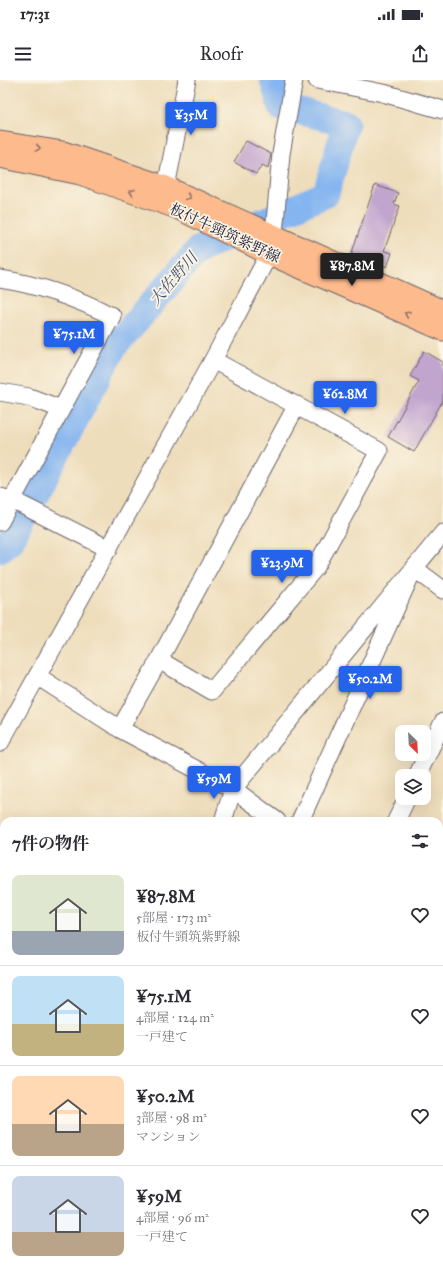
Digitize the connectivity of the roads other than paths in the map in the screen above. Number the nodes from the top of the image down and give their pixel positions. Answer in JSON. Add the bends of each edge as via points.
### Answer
{"nodes":[{"id":1,"x":186,"y":80,"type":"edge"},
{"id":2,"x":317,"y":80,"type":"edge"},
{"id":3,"x":294,"y":81,"type":"edge"},
{"id":4,"x":384,"y":87,"type":"edge"},
{"id":5,"x":443,"y":110,"type":"edge"},
{"id":6,"x":0,"y":142,"type":"edge"},
{"id":7,"x":0,"y":157,"type":"edge"},
{"id":8,"x":166,"y":187,"type":"junction"},
{"id":9,"x":271,"y":244,"type":"junction"},
{"id":10,"x":0,"y":279,"type":"edge"},
{"id":11,"x":443,"y":311,"type":"edge"},
{"id":12,"x":443,"y":330,"type":"edge"},
{"id":13,"x":213,"y":360,"type":"junction"},
{"id":14,"x":0,"y":392,"type":"edge"},
{"id":15,"x":297,"y":405,"type":"junction"},
{"id":16,"x":61,"y":409,"type":"junction"},
{"id":17,"x":6,"y":499,"type":"edge"},
{"id":18,"x":0,"y":522,"type":"edge"},
{"id":19,"x":443,"y":533,"type":"edge"},
{"id":20,"x":109,"y":549,"type":"junction"},
{"id":21,"x":414,"y":568,"type":"junction"},
{"id":22,"x":443,"y":590,"type":"edge"},
{"id":23,"x":159,"y":660,"type":"junction"},
{"id":24,"x":37,"y":676,"type":"junction"},
{"id":25,"x":443,"y":722,"type":"edge"},
{"id":26,"x":120,"y":729,"type":"junction"},
{"id":27,"x":0,"y":743,"type":"edge"},
{"id":28,"x":420,"y":769,"type":"edge"},
{"id":29,"x":233,"y":789,"type":"junction"},
{"id":30,"x":404,"y":805,"type":"edge"},
{"id":31,"x":224,"y":817,"type":"edge"},
{"id":32,"x":272,"y":817,"type":"edge"},
{"id":33,"x":302,"y":817,"type":"edge"},
{"id":34,"x":398,"y":817,"type":"edge"}],
"edges":[{"from":1,"to":8,"type":"street"},
{"from":2,"to":4,"type":"street"},
{"from":3,"to":9,"type":"street","via":[[281,154]]},
{"from":4,"to":5,"type":"street"},
{"from":6,"to":8,"type":"main road","name":"板付牛頸筑紫野線","one_way":true,"via":[[63,152]]},
{"from":9,"to":7,"type":"main road","name":"板付牛頸筑紫野線","one_way":true,"via":[[80,174]]},
{"from":8,"to":9,"type":"main road","name":"板付牛頸筑紫野線","one_way":true},
{"from":9,"to":11,"type":"main road","name":"板付牛頸筑紫野線"},
{"from":12,"to":9,"type":"main road","name":"板付牛頸筑紫野線","one_way":true},
{"from":9,"to":13,"type":"street"},
{"from":10,"to":16,"type":"street","via":[[82,300],[112,316]]},
{"from":13,"to":15,"type":"street"},
{"from":13,"to":20,"type":"street"},
{"from":14,"to":16,"type":"street","via":[[29,398]]},
{"from":15,"to":23,"type":"street"},
{"from":15,"to":23,"type":"street","via":[[379,451],[316,567],[212,691]]},
{"from":16,"to":17,"type":"street"},
{"from":17,"to":18,"type":"street"},
{"from":17,"to":20,"type":"street"},
{"from":19,"to":21,"type":"street"},
{"from":20,"to":24,"type":"street"},
{"from":21,"to":22,"type":"street"},
{"from":21,"to":29,"type":"street"},
{"from":21,"to":33,"type":"street"},
{"from":23,"to":26,"type":"street"},
{"from":24,"to":26,"type":"street"},
{"from":24,"to":27,"type":"street"},
{"from":25,"to":28,"type":"street"},
{"from":26,"to":29,"type":"street"},
{"from":29,"to":31,"type":"street"},
{"from":29,"to":32,"type":"street"},
{"from":30,"to":34,"type":"street"}]}
